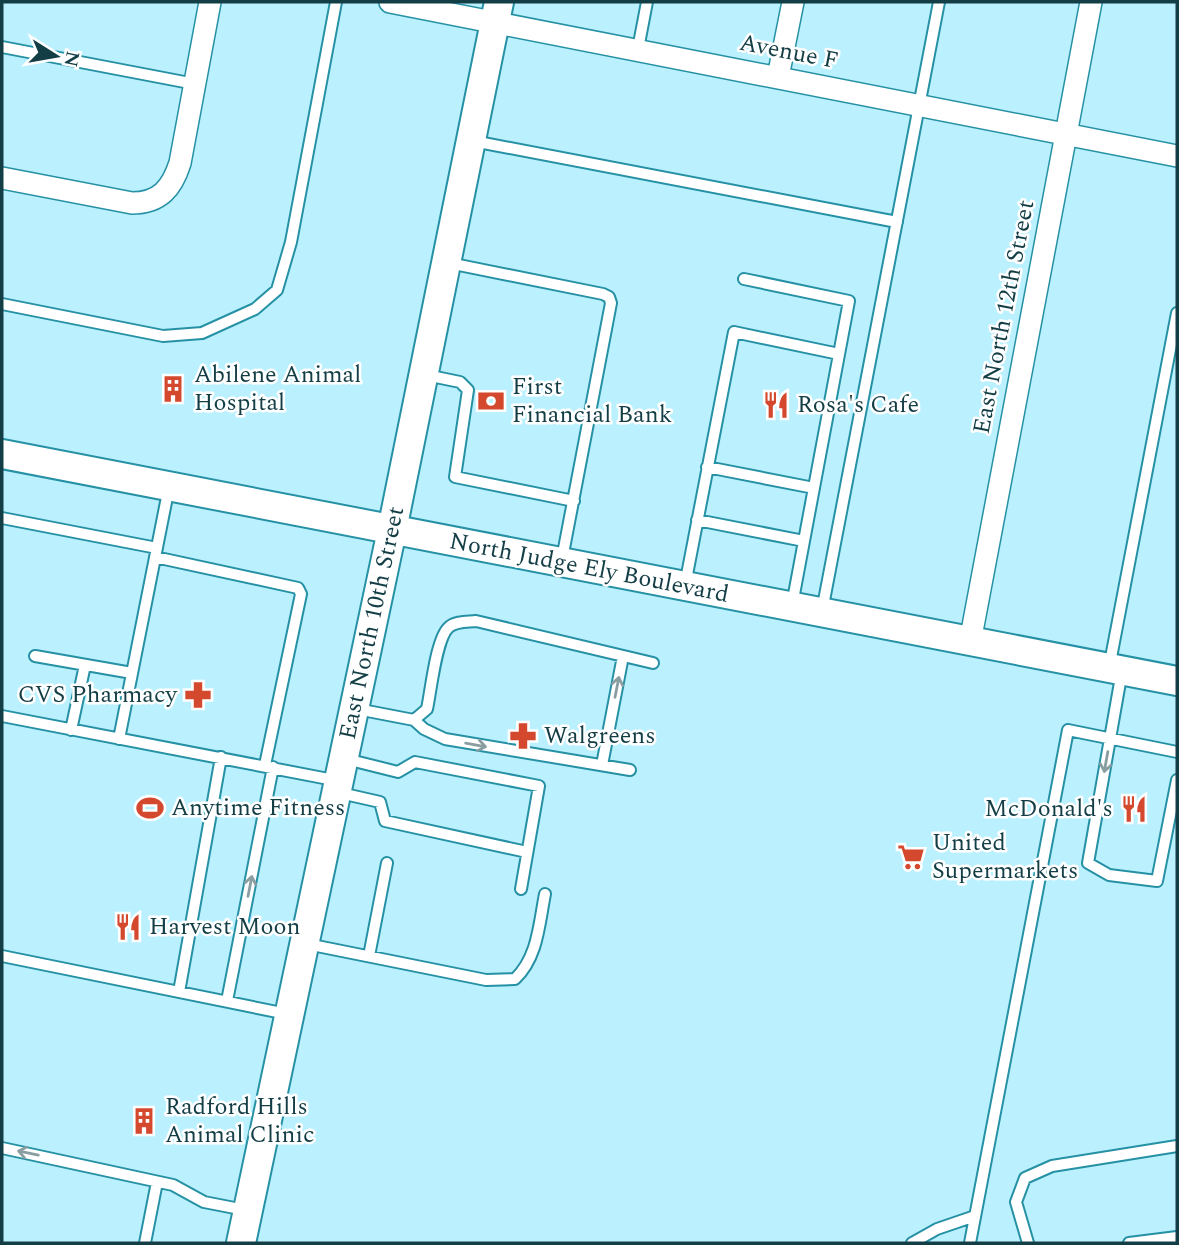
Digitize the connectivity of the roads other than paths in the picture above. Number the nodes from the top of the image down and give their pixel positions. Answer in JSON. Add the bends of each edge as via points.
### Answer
{"nodes":[{"id":1,"x":210,"y":2,"type":"edge"},
{"id":2,"x":336,"y":2,"type":"edge"},
{"id":3,"x":390,"y":2,"type":"edge"},
{"id":4,"x":648,"y":2,"type":"edge"},
{"id":5,"x":793,"y":2,"type":"edge"},
{"id":6,"x":939,"y":2,"type":"edge"},
{"id":7,"x":1091,"y":2,"type":"edge"},
{"id":8,"x":497,"y":11,"type":"edge"},
{"id":9,"x":2,"y":47,"type":"edge"},
{"id":10,"x":638,"y":49,"type":"junction"},
{"id":11,"x":778,"y":77,"type":"junction"},
{"id":12,"x":195,"y":84,"type":"junction"},
{"id":13,"x":919,"y":105,"type":"junction"},
{"id":14,"x":1065,"y":134,"type":"junction"},
{"id":15,"x":471,"y":140,"type":"junction"},
{"id":16,"x":1177,"y":156,"type":"edge"},
{"id":17,"x":2,"y":178,"type":"edge"},
{"id":18,"x":897,"y":222,"type":"junction"},
{"id":19,"x":446,"y":262,"type":"junction"},
{"id":20,"x":744,"y":279,"type":"dead end"},
{"id":21,"x":2,"y":304,"type":"edge"},
{"id":22,"x":1177,"y":313,"type":"edge"},
{"id":23,"x":839,"y":354,"type":"junction"},
{"id":24,"x":423,"y":374,"type":"junction"},
{"id":25,"x":2,"y":454,"type":"edge"},
{"id":26,"x":708,"y":467,"type":"junction"},
{"id":27,"x":169,"y":487,"type":"junction"},
{"id":28,"x":814,"y":488,"type":"junction"},
{"id":29,"x":574,"y":501,"type":"junction"},
{"id":30,"x":2,"y":518,"type":"edge"},
{"id":31,"x":697,"y":520,"type":"junction"},
{"id":32,"x":392,"y":530,"type":"junction"},
{"id":33,"x":804,"y":541,"type":"junction"},
{"id":34,"x":156,"y":553,"type":"junction"},
{"id":35,"x":562,"y":563,"type":"junction"},
{"id":36,"x":684,"y":587,"type":"junction"},
{"id":37,"x":791,"y":608,"type":"junction"},
{"id":38,"x":822,"y":614,"type":"junction"},
{"id":39,"x":970,"y":642,"type":"junction"},
{"id":40,"x":36,"y":656,"type":"dead end"},
{"id":41,"x":624,"y":656,"type":"junction"},
{"id":42,"x":653,"y":663,"type":"dead end"},
{"id":43,"x":85,"y":665,"type":"junction"},
{"id":44,"x":1115,"y":670,"type":"junction"},
{"id":45,"x":132,"y":673,"type":"junction"},
{"id":46,"x":1177,"y":681,"type":"edge"},
{"id":47,"x":354,"y":709,"type":"junction"},
{"id":48,"x":2,"y":716,"type":"edge"},
{"id":49,"x":414,"y":720,"type":"junction"},
{"id":50,"x":71,"y":730,"type":"junction"},
{"id":51,"x":119,"y":739,"type":"junction"},
{"id":52,"x":1110,"y":739,"type":"junction"},
{"id":53,"x":1177,"y":752,"type":"edge"},
{"id":54,"x":221,"y":757,"type":"junction"},
{"id":55,"x":602,"y":765,"type":"junction"},
{"id":56,"x":269,"y":766,"type":"junction"},
{"id":57,"x":630,"y":770,"type":"dead end"},
{"id":58,"x":339,"y":777,"type":"junction"},
{"id":59,"x":1177,"y":780,"type":"edge"},
{"id":60,"x":527,"y":852,"type":"junction"},
{"id":61,"x":387,"y":863,"type":"dead end"},
{"id":62,"x":521,"y":889,"type":"dead end"},
{"id":63,"x":545,"y":894,"type":"dead end"},
{"id":64,"x":304,"y":944,"type":"junction"},
{"id":65,"x":2,"y":956,"type":"edge"},
{"id":66,"x":369,"y":956,"type":"junction"},
{"id":67,"x":179,"y":992,"type":"junction"},
{"id":68,"x":227,"y":1001,"type":"junction"},
{"id":69,"x":289,"y":1015,"type":"junction"},
{"id":70,"x":1177,"y":1146,"type":"edge"},
{"id":71,"x":2,"y":1148,"type":"edge"},
{"id":72,"x":157,"y":1182,"type":"junction"},
{"id":73,"x":248,"y":1210,"type":"junction"},
{"id":74,"x":975,"y":1216,"type":"junction"},
{"id":75,"x":1177,"y":1237,"type":"edge"},
{"id":76,"x":145,"y":1243,"type":"edge"},
{"id":77,"x":241,"y":1243,"type":"edge"},
{"id":78,"x":912,"y":1243,"type":"edge"},
{"id":79,"x":970,"y":1243,"type":"edge"},
{"id":80,"x":1028,"y":1243,"type":"edge"},
{"id":81,"x":1129,"y":1243,"type":"edge"}],
"edges":[{"from":1,"to":12,"type":"street"},
{"from":2,"to":21,"type":"lane","via":[[291,242],[277,290],[255,309],[202,333],[163,336]]},
{"from":3,"to":8,"type":"street","name":"Avenue F"},
{"from":4,"to":10,"type":"lane"},
{"from":5,"to":11,"type":"street"},
{"from":6,"to":13,"type":"lane"},
{"from":7,"to":14,"type":"street","name":"East North 12th Street"},
{"from":8,"to":10,"type":"street","name":"Avenue F"},
{"from":8,"to":15,"type":"main road","name":"East North 10th Street"},
{"from":9,"to":12,"type":"lane"},
{"from":10,"to":11,"type":"street","name":"Avenue F"},
{"from":11,"to":13,"type":"street","name":"Avenue F"},
{"from":12,"to":17,"type":"street","via":[[175,179],[163,195],[147,203]]},
{"from":13,"to":14,"type":"street","name":"Avenue F"},
{"from":13,"to":18,"type":"lane"},
{"from":14,"to":16,"type":"street","name":"Avenue F"},
{"from":14,"to":39,"type":"street","name":"East North 12th Street"},
{"from":15,"to":18,"type":"lane"},
{"from":15,"to":19,"type":"main road","name":"East North 10th Street"},
{"from":18,"to":38,"type":"lane"},
{"from":19,"to":24,"type":"main road","name":"East North 10th Street"},
{"from":19,"to":29,"type":"lane","via":[[609,297],[612,313]]},
{"from":20,"to":23,"type":"lane","via":[[849,301]]},
{"from":22,"to":44,"type":"lane"},
{"from":23,"to":26,"type":"lane","via":[[734,332]]},
{"from":23,"to":28,"type":"lane"},
{"from":24,"to":29,"type":"lane","via":[[460,382],[468,390],[454,477]]},
{"from":24,"to":32,"type":"main road","name":"East North 10th Street"},
{"from":25,"to":27,"type":"main road","name":"North Judge Ely Boulevard"},
{"from":26,"to":28,"type":"lane"},
{"from":26,"to":31,"type":"lane"},
{"from":27,"to":32,"type":"main road","name":"North Judge Ely Boulevard"},
{"from":27,"to":34,"type":"lane"},
{"from":28,"to":33,"type":"lane"},
{"from":29,"to":35,"type":"lane"},
{"from":30,"to":34,"type":"lane"},
{"from":31,"to":33,"type":"lane"},
{"from":31,"to":36,"type":"lane"},
{"from":32,"to":35,"type":"main road","name":"North Judge Ely Boulevard"},
{"from":32,"to":47,"type":"main road","name":"East North 10th Street"},
{"from":33,"to":37,"type":"lane"},
{"from":34,"to":45,"type":"lane"},
{"from":34,"to":56,"type":"lane","via":[[298,588],[301,594]]},
{"from":35,"to":36,"type":"main road","name":"North Judge Ely Boulevard"},
{"from":36,"to":37,"type":"main road","name":"North Judge Ely Boulevard"},
{"from":37,"to":38,"type":"main road","name":"North Judge Ely Boulevard"},
{"from":38,"to":39,"type":"main road","name":"North Judge Ely Boulevard"},
{"from":39,"to":44,"type":"main road","name":"North Judge Ely Boulevard"},
{"from":40,"to":43,"type":"lane"},
{"from":41,"to":42,"type":"lane"},
{"from":41,"to":49,"type":"lane","via":[[476,621],[461,622],[442,638],[427,709]]},
{"from":55,"to":41,"type":"lane","one_way":true},
{"from":43,"to":45,"type":"lane"},
{"from":43,"to":50,"type":"lane"},
{"from":44,"to":46,"type":"main road","name":"North Judge Ely Boulevard"},
{"from":44,"to":52,"type":"lane"},
{"from":45,"to":51,"type":"lane"},
{"from":47,"to":49,"type":"lane"},
{"from":47,"to":58,"type":"main road","name":"East North 10th Street"},
{"from":48,"to":50,"type":"lane"},
{"from":49,"to":55,"type":"lane","one_way":true,"via":[[445,739]]},
{"from":50,"to":51,"type":"lane"},
{"from":51,"to":54,"type":"lane"},
{"from":52,"to":53,"type":"lane"},
{"from":52,"to":59,"type":"lane","one_way":true,"via":[[1088,863],[1094,869],[1157,881]]},
{"from":52,"to":74,"type":"lane","via":[[1068,730]]},
{"from":54,"to":56,"type":"lane"},
{"from":54,"to":67,"type":"lane"},
{"from":55,"to":57,"type":"lane"},
{"from":56,"to":58,"type":"lane"},
{"from":68,"to":56,"type":"lane","one_way":true},
{"from":58,"to":60,"type":"lane","via":[[380,802],[384,821]]},
{"from":58,"to":60,"type":"lane","via":[[398,772],[415,762],[539,786]]},
{"from":58,"to":64,"type":"main road","name":"East North 10th Street"},
{"from":60,"to":62,"type":"lane"},
{"from":61,"to":66,"type":"lane"},
{"from":63,"to":66,"type":"lane","via":[[533,954],[515,979],[486,980]]},
{"from":64,"to":66,"type":"lane"},
{"from":64,"to":69,"type":"main road","name":"East North 10th Street"},
{"from":65,"to":67,"type":"lane"},
{"from":67,"to":68,"type":"lane"},
{"from":68,"to":69,"type":"lane"},
{"from":69,"to":73,"type":"main road","name":"East North 10th Street"},
{"from":70,"to":80,"type":"lane","via":[[1052,1166],[1025,1178],[1016,1202]]},
{"from":72,"to":71,"type":"lane","one_way":true},
{"from":72,"to":73,"type":"lane","via":[[183,1189],[204,1202]]},
{"from":72,"to":76,"type":"lane"},
{"from":73,"to":77,"type":"main road","name":"East North 10th Street"},
{"from":74,"to":78,"type":"lane"},
{"from":74,"to":79,"type":"lane"},
{"from":75,"to":81,"type":"lane"}]}
